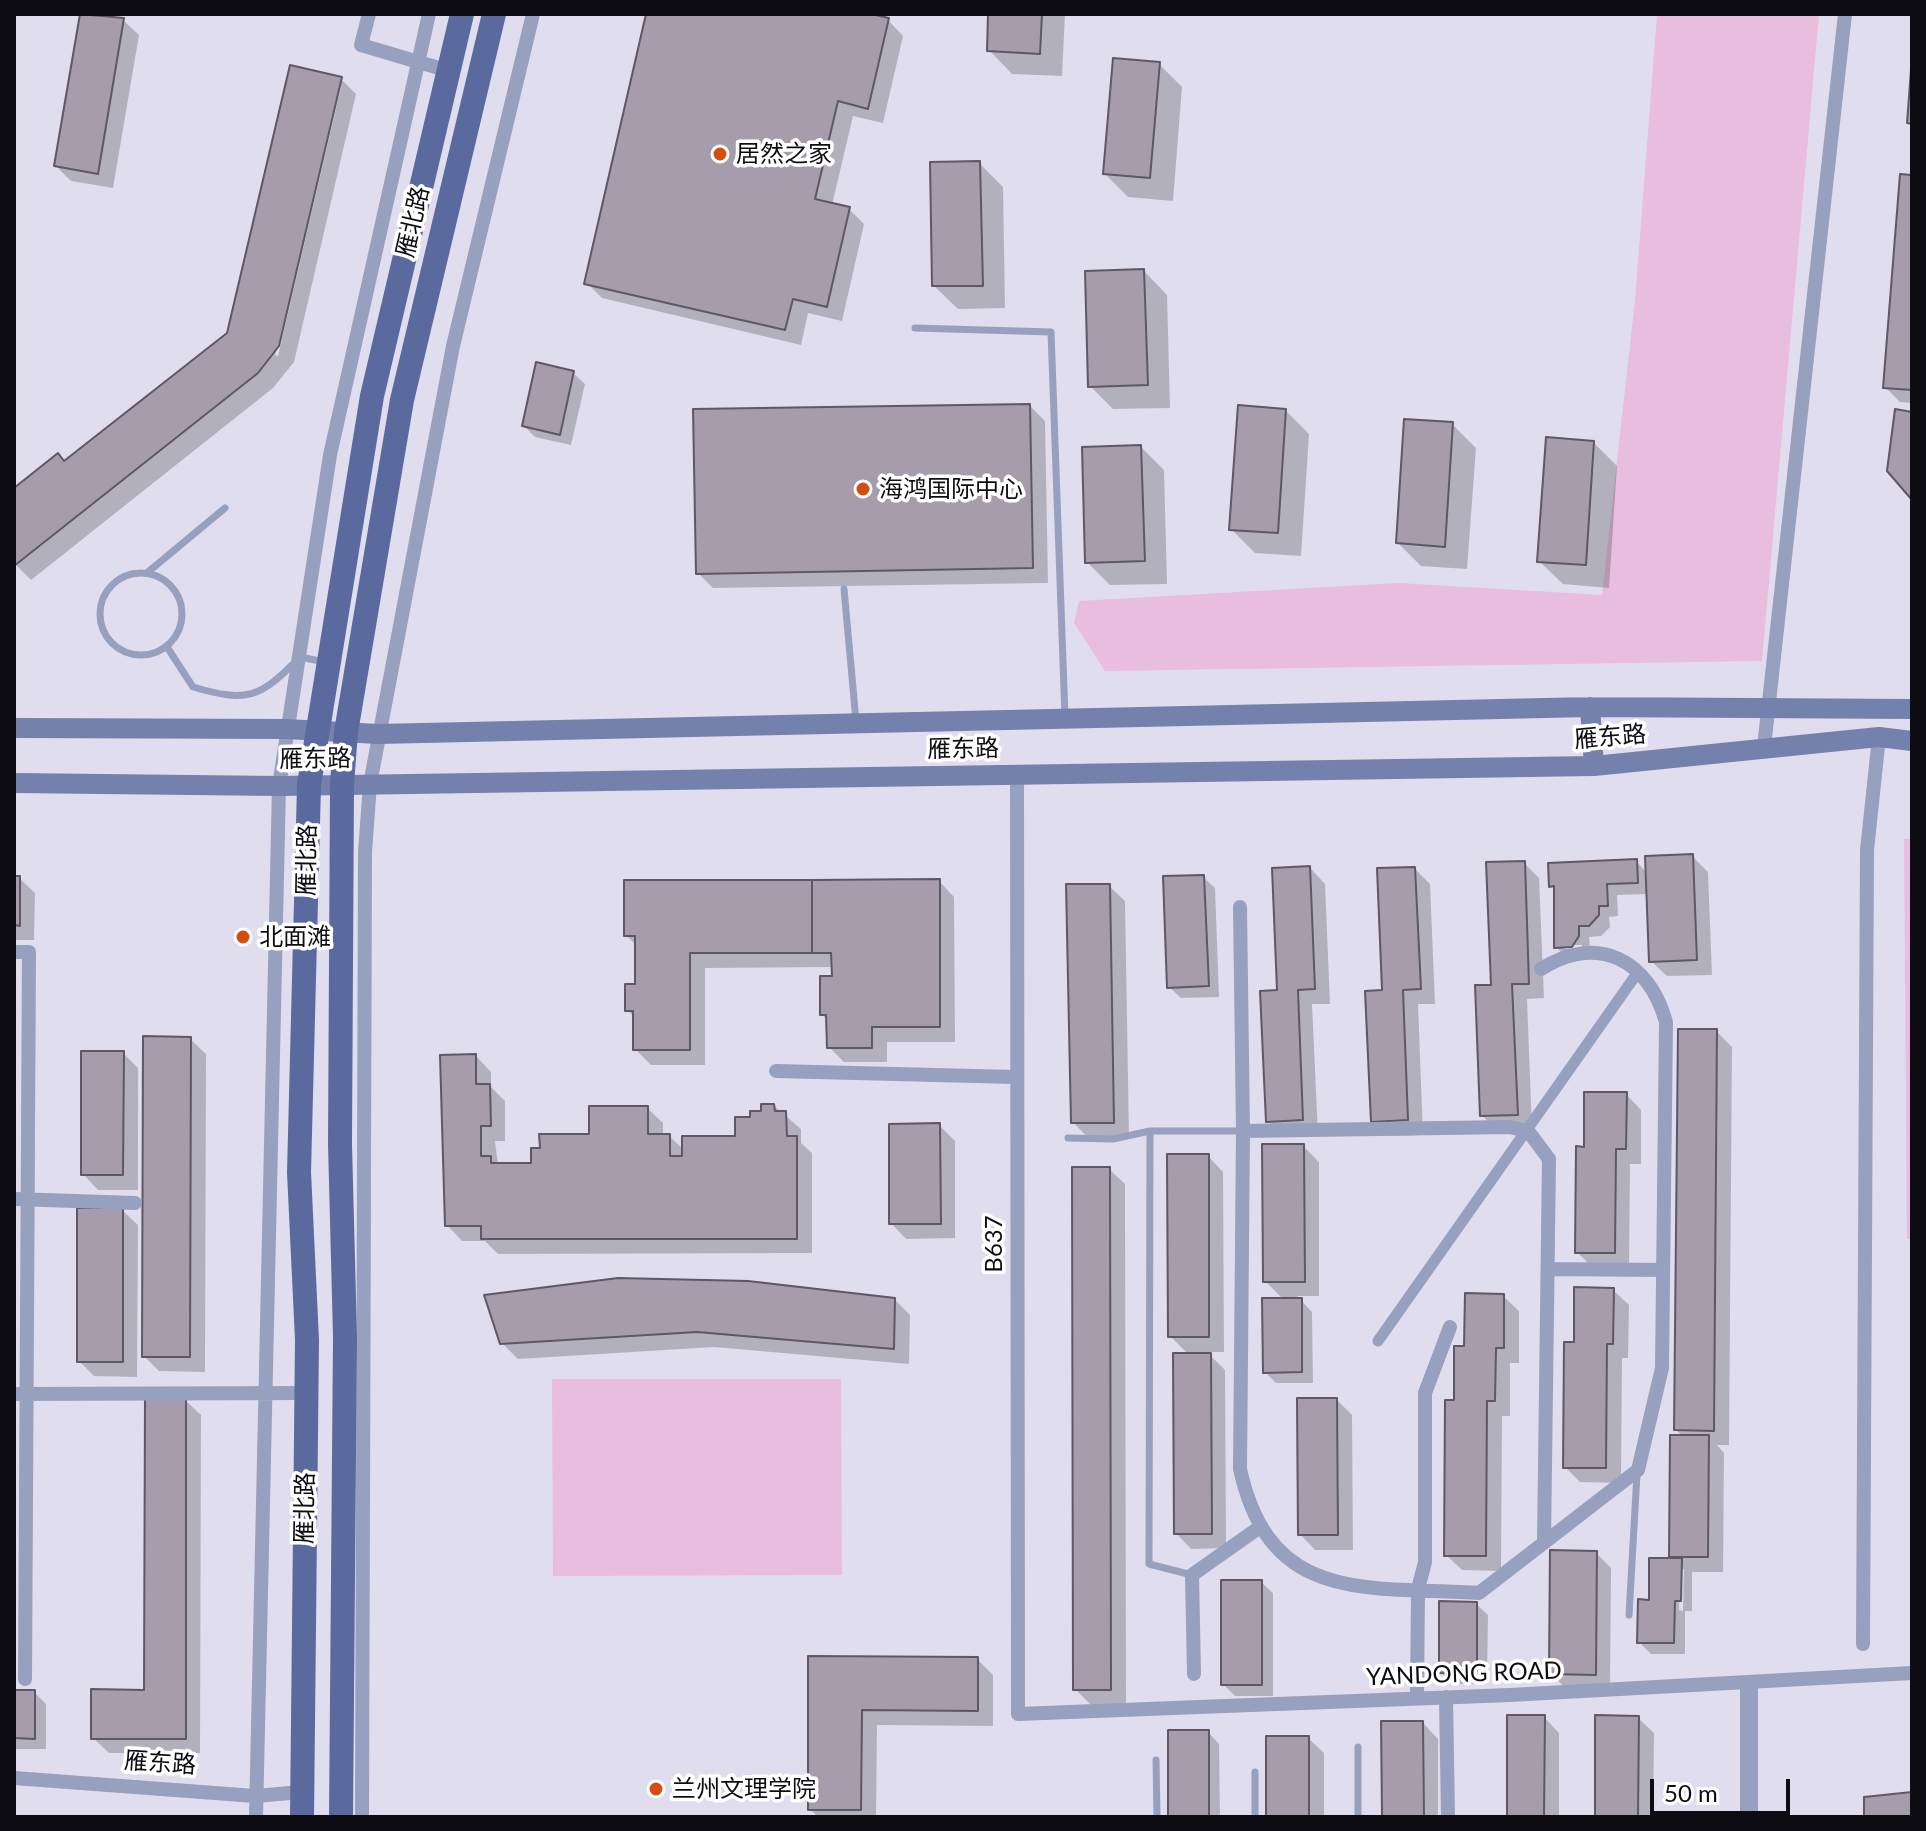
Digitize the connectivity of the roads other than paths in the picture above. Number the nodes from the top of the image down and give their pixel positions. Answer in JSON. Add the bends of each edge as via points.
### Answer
{"nodes":[{"id":1,"x":369,"y":14,"type":"edge"},
{"id":2,"x":429,"y":14,"type":"edge"},
{"id":3,"x":462,"y":14,"type":"edge"},
{"id":4,"x":494,"y":14,"type":"edge"},
{"id":5,"x":533,"y":14,"type":"edge"},
{"id":6,"x":1845,"y":14,"type":"edge"},
{"id":7,"x":418,"y":62,"type":"junction"},
{"id":8,"x":449,"y":71,"type":"junction"},
{"id":9,"x":915,"y":328,"type":"dead end"},
{"id":10,"x":225,"y":508,"type":"dead end"},
{"id":11,"x":148,"y":572,"type":"junction"},
{"id":12,"x":844,"y":589,"type":"dead end"},
{"id":13,"x":167,"y":647,"type":"junction"},
{"id":14,"x":300,"y":657,"type":"junction"},
{"id":15,"x":331,"y":663,"type":"junction"},
{"id":16,"x":1590,"y":707,"type":"junction"},
{"id":17,"x":1912,"y":709,"type":"edge"},
{"id":18,"x":1766,"y":711,"type":"junction"},
{"id":19,"x":1065,"y":719,"type":"junction"},
{"id":20,"x":856,"y":723,"type":"junction"},
{"id":21,"x":14,"y":728,"type":"edge"},
{"id":22,"x":286,"y":729,"type":"junction"},
{"id":23,"x":318,"y":731,"type":"junction"},
{"id":24,"x":346,"y":732,"type":"junction"},
{"id":25,"x":378,"y":734,"type":"junction"},
{"id":26,"x":1879,"y":737,"type":"junction"},
{"id":27,"x":1912,"y":741,"type":"edge"},
{"id":28,"x":1764,"y":747,"type":"junction"},
{"id":29,"x":1594,"y":766,"type":"junction"},
{"id":30,"x":1017,"y":774,"type":"junction"},
{"id":31,"x":14,"y":783,"type":"edge"},
{"id":32,"x":342,"y":784,"type":"junction"},
{"id":33,"x":370,"y":784,"type":"junction"},
{"id":34,"x":309,"y":785,"type":"junction"},
{"id":35,"x":279,"y":786,"type":"junction"},
{"id":36,"x":1240,"y":907,"type":"dead end"},
{"id":37,"x":14,"y":952,"type":"edge"},
{"id":38,"x":1541,"y":969,"type":"dead end"},
{"id":39,"x":1638,"y":972,"type":"junction"},
{"id":40,"x":776,"y":1071,"type":"dead end"},
{"id":41,"x":1015,"y":1077,"type":"junction"},
{"id":42,"x":1150,"y":1131,"type":"junction"},
{"id":43,"x":1243,"y":1131,"type":"junction"},
{"id":44,"x":1528,"y":1131,"type":"junction"},
{"id":45,"x":1068,"y":1138,"type":"dead end"},
{"id":46,"x":21,"y":1199,"type":"edge"},
{"id":47,"x":135,"y":1203,"type":"dead end"},
{"id":48,"x":1548,"y":1269,"type":"junction"},
{"id":49,"x":1663,"y":1270,"type":"junction"},
{"id":50,"x":1450,"y":1327,"type":"dead end"},
{"id":51,"x":1378,"y":1341,"type":"dead end"},
{"id":52,"x":263,"y":1393,"type":"junction"},
{"id":53,"x":307,"y":1393,"type":"junction"},
{"id":54,"x":20,"y":1394,"type":"edge"},
{"id":55,"x":1638,"y":1470,"type":"junction"},
{"id":56,"x":1260,"y":1527,"type":"junction"},
{"id":57,"x":1544,"y":1542,"type":"junction"},
{"id":58,"x":1192,"y":1575,"type":"junction"},
{"id":59,"x":1418,"y":1589,"type":"junction"},
{"id":60,"x":1629,"y":1615,"type":"dead end"},
{"id":61,"x":1863,"y":1644,"type":"dead end"},
{"id":62,"x":1912,"y":1673,"type":"edge"},
{"id":63,"x":1194,"y":1674,"type":"dead end"},
{"id":64,"x":25,"y":1679,"type":"dead end"},
{"id":65,"x":1749,"y":1684,"type":"junction"},
{"id":66,"x":1446,"y":1697,"type":"junction"},
{"id":67,"x":1417,"y":1698,"type":"junction"},
{"id":68,"x":1018,"y":1714,"type":"joint"},
{"id":69,"x":1358,"y":1747,"type":"dead end"},
{"id":70,"x":1156,"y":1760,"type":"dead end"},
{"id":71,"x":1255,"y":1772,"type":"dead end"},
{"id":72,"x":14,"y":1778,"type":"edge"},
{"id":73,"x":302,"y":1792,"type":"junction"},
{"id":74,"x":255,"y":1796,"type":"junction"},
{"id":75,"x":256,"y":1817,"type":"edge"},
{"id":76,"x":302,"y":1817,"type":"edge"},
{"id":77,"x":341,"y":1817,"type":"edge"},
{"id":78,"x":362,"y":1817,"type":"edge"},
{"id":79,"x":1157,"y":1817,"type":"edge"},
{"id":80,"x":1255,"y":1817,"type":"edge"},
{"id":81,"x":1358,"y":1817,"type":"edge"},
{"id":82,"x":1448,"y":1817,"type":"edge"},
{"id":83,"x":1749,"y":1817,"type":"edge"}],
"edges":[{"from":1,"to":7,"type":"street","via":[[361,45]]},
{"from":2,"to":7,"type":"street"},
{"from":3,"to":8,"type":"main road","name":"雁北路"},
{"from":4,"to":24,"type":"main road","name":"雁北路","via":[[402,400]]},
{"from":5,"to":25,"type":"street","via":[[453,346]]},
{"from":6,"to":18,"type":"street"},
{"from":7,"to":8,"type":"street"},
{"from":7,"to":14,"type":"street","via":[[330,455]]},
{"from":8,"to":15,"type":"main road","name":"雁北路","via":[[372,396]]},
{"from":9,"to":19,"type":"lane","via":[[1051,332]]},
{"from":10,"to":11,"type":"lane"},
{"from":11,"to":13,"type":"lane","via":[[172,585],[180,597],[182,624]]},
{"from":11,"to":13,"type":"lane","via":[[134,572],[110,585],[100,610],[101,624],[127,653],[141,655]]},
{"from":12,"to":20,"type":"lane"},
{"from":13,"to":14,"type":"lane","via":[[193,687],[231,698],[269,688]]},
{"from":14,"to":15,"type":"lane"},
{"from":14,"to":22,"type":"street"},
{"from":15,"to":23,"type":"main road","name":"雁北路"},
{"from":16,"to":18,"type":"main road","name":"雁东路"},
{"from":16,"to":19,"type":"main road","name":"雁东路"},
{"from":16,"to":29,"type":"main road"},
{"from":17,"to":18,"type":"main road","name":"雁东路"},
{"from":18,"to":28,"type":"street"},
{"from":19,"to":20,"type":"main road","name":"雁东路"},
{"from":20,"to":25,"type":"main road","name":"雁东路"},
{"from":21,"to":22,"type":"main road","name":"雁东路"},
{"from":22,"to":23,"type":"main road","name":"雁东路"},
{"from":22,"to":35,"type":"street"},
{"from":23,"to":24,"type":"main road","name":"雁东路"},
{"from":23,"to":34,"type":"main road","name":"雁北路"},
{"from":24,"to":25,"type":"main road","name":"雁东路"},
{"from":24,"to":32,"type":"main road","name":"雁北路"},
{"from":25,"to":33,"type":"street"},
{"from":26,"to":27,"type":"main road","name":"雁东路"},
{"from":26,"to":28,"type":"main road","name":"雁东路"},
{"from":26,"to":61,"type":"street","via":[[1867,850]]},
{"from":28,"to":29,"type":"main road","name":"雁东路"},
{"from":29,"to":30,"type":"main road","name":"雁东路"},
{"from":30,"to":33,"type":"main road","name":"雁东路"},
{"from":30,"to":41,"type":"street","name":"B637"},
{"from":31,"to":35,"type":"main road","name":"雁东路"},
{"from":32,"to":33,"type":"main road","name":"雁东路"},
{"from":32,"to":34,"type":"main road","name":"雁东路"},
{"from":32,"to":77,"type":"main road","name":"雁北路"},
{"from":33,"to":78,"type":"street","via":[[365,852]]},
{"from":34,"to":35,"type":"main road","name":"雁东路"},
{"from":34,"to":53,"type":"main road","name":"雁北路","via":[[299,1172]]},
{"from":35,"to":52,"type":"street"},
{"from":36,"to":43,"type":"street"},
{"from":37,"to":46,"type":"street","via":[[29,952]]},
{"from":38,"to":39,"type":"street","via":[[1565,954],[1613,955]]},
{"from":39,"to":44,"type":"street"},
{"from":39,"to":49,"type":"street","via":[[1660,1001],[1666,1022]]},
{"from":40,"to":41,"type":"street"},
{"from":41,"to":68,"type":"street","name":"B637"},
{"from":42,"to":43,"type":"lane"},
{"from":42,"to":45,"type":"lane","via":[[1113,1139]]},
{"from":42,"to":58,"type":"lane","via":[[1149,1564]]},
{"from":43,"to":44,"type":"street"},
{"from":43,"to":56,"type":"street","via":[[1240,1469],[1247,1504]]},
{"from":44,"to":48,"type":"street","via":[[1549,1159]]},
{"from":44,"to":51,"type":"street"},
{"from":46,"to":47,"type":"street"},
{"from":46,"to":54,"type":"street"},
{"from":48,"to":49,"type":"street"},
{"from":48,"to":57,"type":"street"},
{"from":49,"to":55,"type":"street","via":[[1662,1368]]},
{"from":50,"to":59,"type":"street","via":[[1425,1393],[1425,1562]]},
{"from":52,"to":53,"type":"street"},
{"from":52,"to":54,"type":"street"},
{"from":52,"to":74,"type":"street"},
{"from":53,"to":73,"type":"main road","name":"雁北路"},
{"from":54,"to":64,"type":"street"},
{"from":55,"to":57,"type":"street"},
{"from":55,"to":60,"type":"lane"},
{"from":56,"to":58,"type":"street"},
{"from":56,"to":59,"type":"street","via":[[1290,1561],[1321,1579],[1356,1587]]},
{"from":57,"to":59,"type":"street","via":[[1479,1593]]},
{"from":58,"to":63,"type":"street"},
{"from":59,"to":67,"type":"street"},
{"from":62,"to":65,"type":"street","name":"YANDONG ROAD"},
{"from":65,"to":66,"type":"street","name":"YANDONG ROAD"},
{"from":65,"to":83,"type":"street"},
{"from":66,"to":67,"type":"street","name":"YANDONG ROAD"},
{"from":66,"to":82,"type":"street"},
{"from":67,"to":68,"type":"street","name":"YANDONG ROAD"},
{"from":69,"to":81,"type":"lane"},
{"from":70,"to":79,"type":"lane"},
{"from":71,"to":80,"type":"lane"},
{"from":72,"to":74,"type":"street","name":"雁东路"},
{"from":73,"to":74,"type":"street","name":"雁东路"},
{"from":73,"to":76,"type":"main road","name":"雁北路"},
{"from":74,"to":75,"type":"street"}]}
